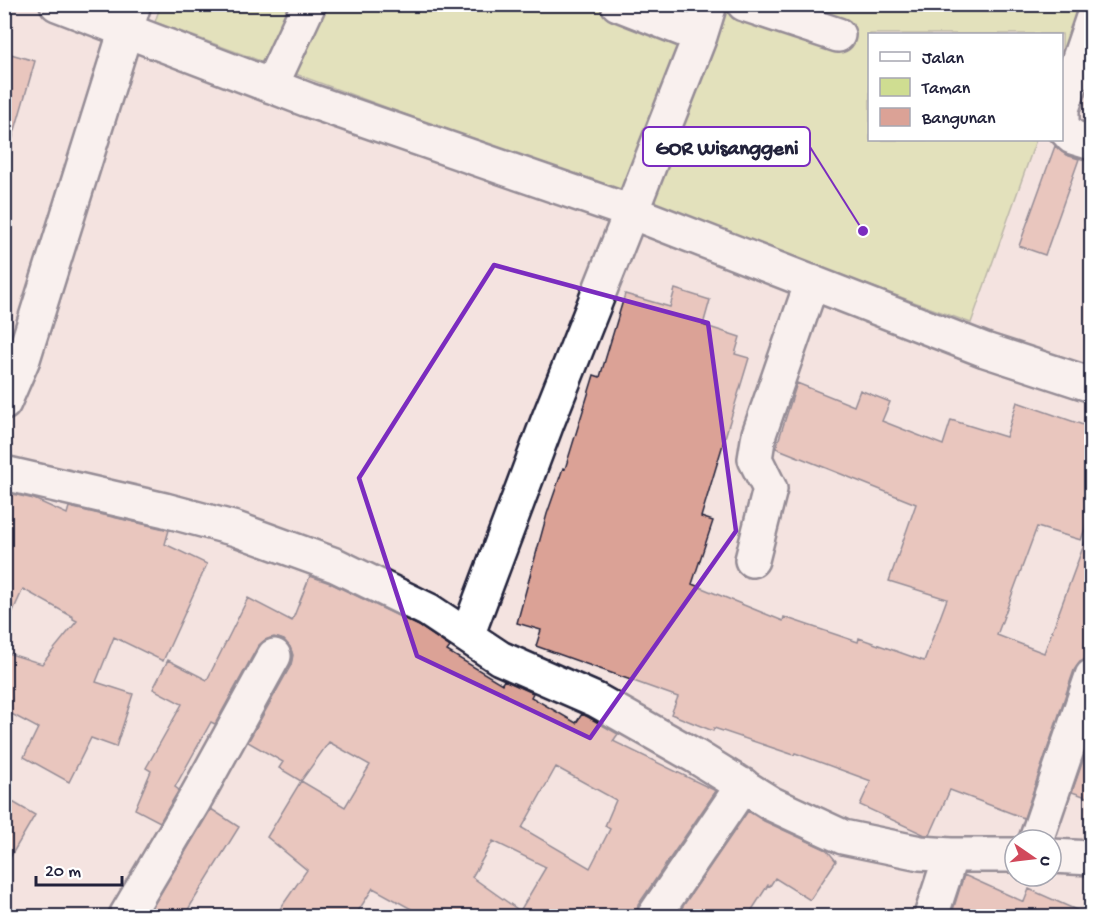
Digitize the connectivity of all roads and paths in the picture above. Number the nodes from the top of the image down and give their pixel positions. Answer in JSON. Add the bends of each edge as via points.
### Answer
{"nodes":[{"id":1,"x":57,"y":4,"type":"edge"},
{"id":2,"x":309,"y":4,"type":"edge"},
{"id":3,"x":618,"y":4,"type":"edge"},
{"id":4,"x":710,"y":4,"type":"edge"},
{"id":5,"x":744,"y":4,"type":"edge"},
{"id":6,"x":129,"y":18,"type":"edge"},
{"id":7,"x":1092,"y":21,"type":"edge"},
{"id":8,"x":838,"y":35,"type":"dead end"},
{"id":9,"x":700,"y":36,"type":"junction"},
{"id":10,"x":271,"y":86,"type":"junction"},
{"id":11,"x":1063,"y":107,"type":"edge"},
{"id":12,"x":1063,"y":127,"type":"edge"},
{"id":13,"x":1092,"y":143,"type":"edge"},
{"id":14,"x":631,"y":212,"type":"junction"},
{"id":15,"x":812,"y":282,"type":"junction"},
{"id":16,"x":1092,"y":385,"type":"edge"},
{"id":17,"x":4,"y":403,"type":"edge"},
{"id":18,"x":4,"y":473,"type":"edge"},
{"id":19,"x":752,"y":560,"type":"dead end"},
{"id":20,"x":467,"y":636,"type":"junction"},
{"id":21,"x":274,"y":656,"type":"dead end"},
{"id":22,"x":1092,"y":676,"type":"edge"},
{"id":23,"x":743,"y":785,"type":"junction"},
{"id":24,"x":1040,"y":828,"type":"edge"},
{"id":25,"x":951,"y":855,"type":"junction"},
{"id":26,"x":1003,"y":855,"type":"edge"},
{"id":27,"x":1063,"y":857,"type":"edge"},
{"id":28,"x":1092,"y":858,"type":"edge"},
{"id":29,"x":126,"y":916,"type":"edge"},
{"id":30,"x":654,"y":916,"type":"edge"},
{"id":31,"x":931,"y":916,"type":"edge"}],
"edges":[{"from":1,"to":6,"type":"street"},
{"from":2,"to":10,"type":"street"},
{"from":3,"to":9,"type":"street"},
{"from":4,"to":9,"type":"street"},
{"from":5,"to":8,"type":"street"},
{"from":6,"to":10,"type":"street"},
{"from":6,"to":17,"type":"street","via":[[23,360]]},
{"from":7,"to":11,"type":"street"},
{"from":9,"to":14,"type":"street"},
{"from":10,"to":14,"type":"street"},
{"from":12,"to":13,"type":"street","via":[[1072,137]]},
{"from":14,"to":15,"type":"street"},
{"from":14,"to":20,"type":"street"},
{"from":15,"to":16,"type":"street","via":[[985,350]]},
{"from":15,"to":19,"type":"street","via":[[759,434],[755,459],[770,489]]},
{"from":18,"to":20,"type":"street","via":[[236,529],[373,582],[428,610]]},
{"from":20,"to":23,"type":"street","via":[[500,658],[596,700]]},
{"from":21,"to":29,"type":"street"},
{"from":22,"to":24,"type":"street"},
{"from":23,"to":25,"type":"street","via":[[772,804],[843,837],[910,852]]},
{"from":23,"to":30,"type":"street"},
{"from":25,"to":26,"type":"street"},
{"from":25,"to":31,"type":"street"},
{"from":27,"to":28,"type":"street"}]}
